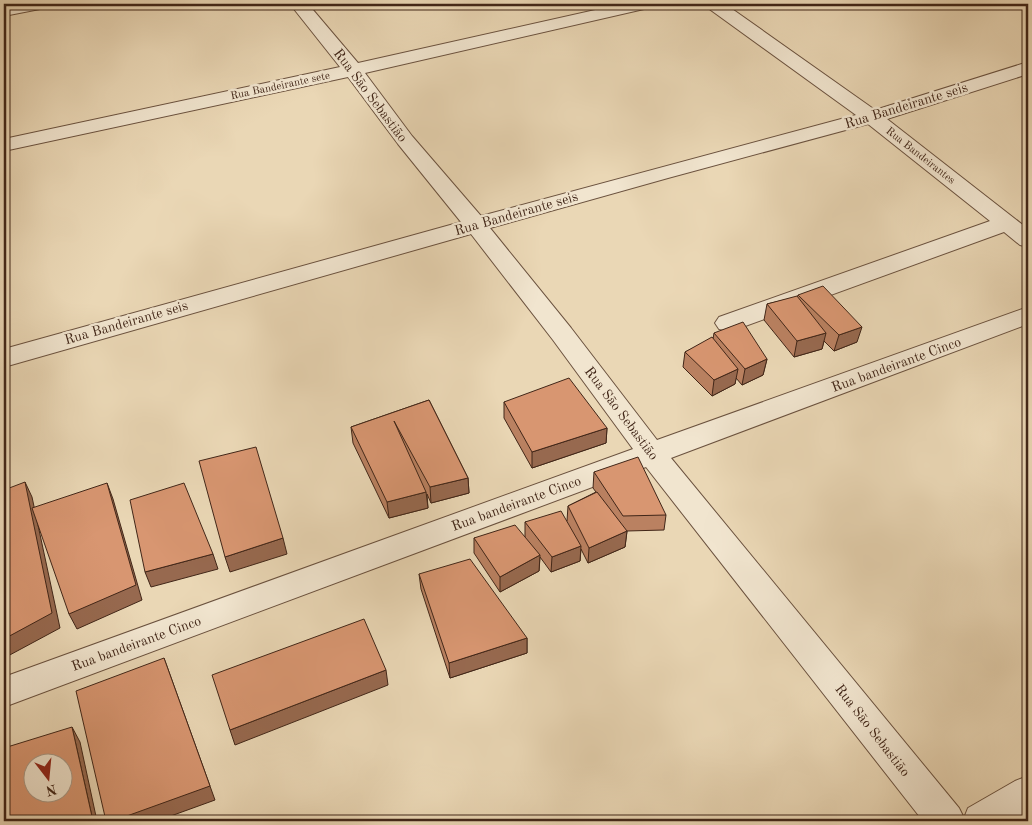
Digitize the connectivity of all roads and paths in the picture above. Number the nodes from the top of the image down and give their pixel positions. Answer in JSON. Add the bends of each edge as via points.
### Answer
{"nodes":[{"id":1,"x":39,"y":4,"type":"edge"},
{"id":2,"x":299,"y":4,"type":"edge"},
{"id":3,"x":644,"y":4,"type":"edge"},
{"id":4,"x":714,"y":4,"type":"edge"},
{"id":5,"x":4,"y":10,"type":"edge"},
{"id":6,"x":1028,"y":68,"type":"edge"},
{"id":7,"x":353,"y":70,"type":"junction"},
{"id":8,"x":872,"y":117,"type":"junction"},
{"id":9,"x":4,"y":145,"type":"edge"},
{"id":10,"x":475,"y":224,"type":"junction"},
{"id":11,"x":1005,"y":224,"type":"junction"},
{"id":12,"x":1028,"y":240,"type":"edge"},
{"id":13,"x":1028,"y":314,"type":"edge"},
{"id":14,"x":728,"y":324,"type":"dead end"},
{"id":15,"x":4,"y":358,"type":"edge"},
{"id":16,"x":651,"y":453,"type":"junction"},
{"id":17,"x":4,"y":692,"type":"edge"},
{"id":18,"x":1028,"y":793,"type":"edge"},
{"id":19,"x":946,"y":821,"type":"edge"},
{"id":20,"x":982,"y":821,"type":"edge"}],
"edges":[{"from":1,"to":5,"type":"street"},
{"from":2,"to":7,"type":"street","name":"Rua São Sebastião"},
{"from":3,"to":7,"type":"street","name":"Rua Bandeirante sete"},
{"from":4,"to":8,"type":"street","name":"Rua Bandeirantes"},
{"from":6,"to":8,"type":"street","name":"Rua Bandeirante seis"},
{"from":7,"to":9,"type":"street","name":"Rua Bandeirante sete"},
{"from":7,"to":10,"type":"street","name":"Rua São Sebastião","via":[[404,140]]},
{"from":8,"to":10,"type":"street","name":"Rua Bandeirante seis"},
{"from":8,"to":11,"type":"street","name":"Rua Bandeirantes"},
{"from":10,"to":15,"type":"street","name":"Rua Bandeirante seis"},
{"from":10,"to":16,"type":"street","name":"Rua São Sebastião"},
{"from":11,"to":12,"type":"street","name":"Rua Bandeirantes"},
{"from":11,"to":14,"type":"street"},
{"from":13,"to":16,"type":"street","name":"Rua bandeirante Cinco"},
{"from":16,"to":17,"type":"street","name":"Rua bandeirante Cinco"},
{"from":16,"to":19,"type":"street","name":"Rua São Sebastião"},
{"from":18,"to":20,"type":"street"}]}
